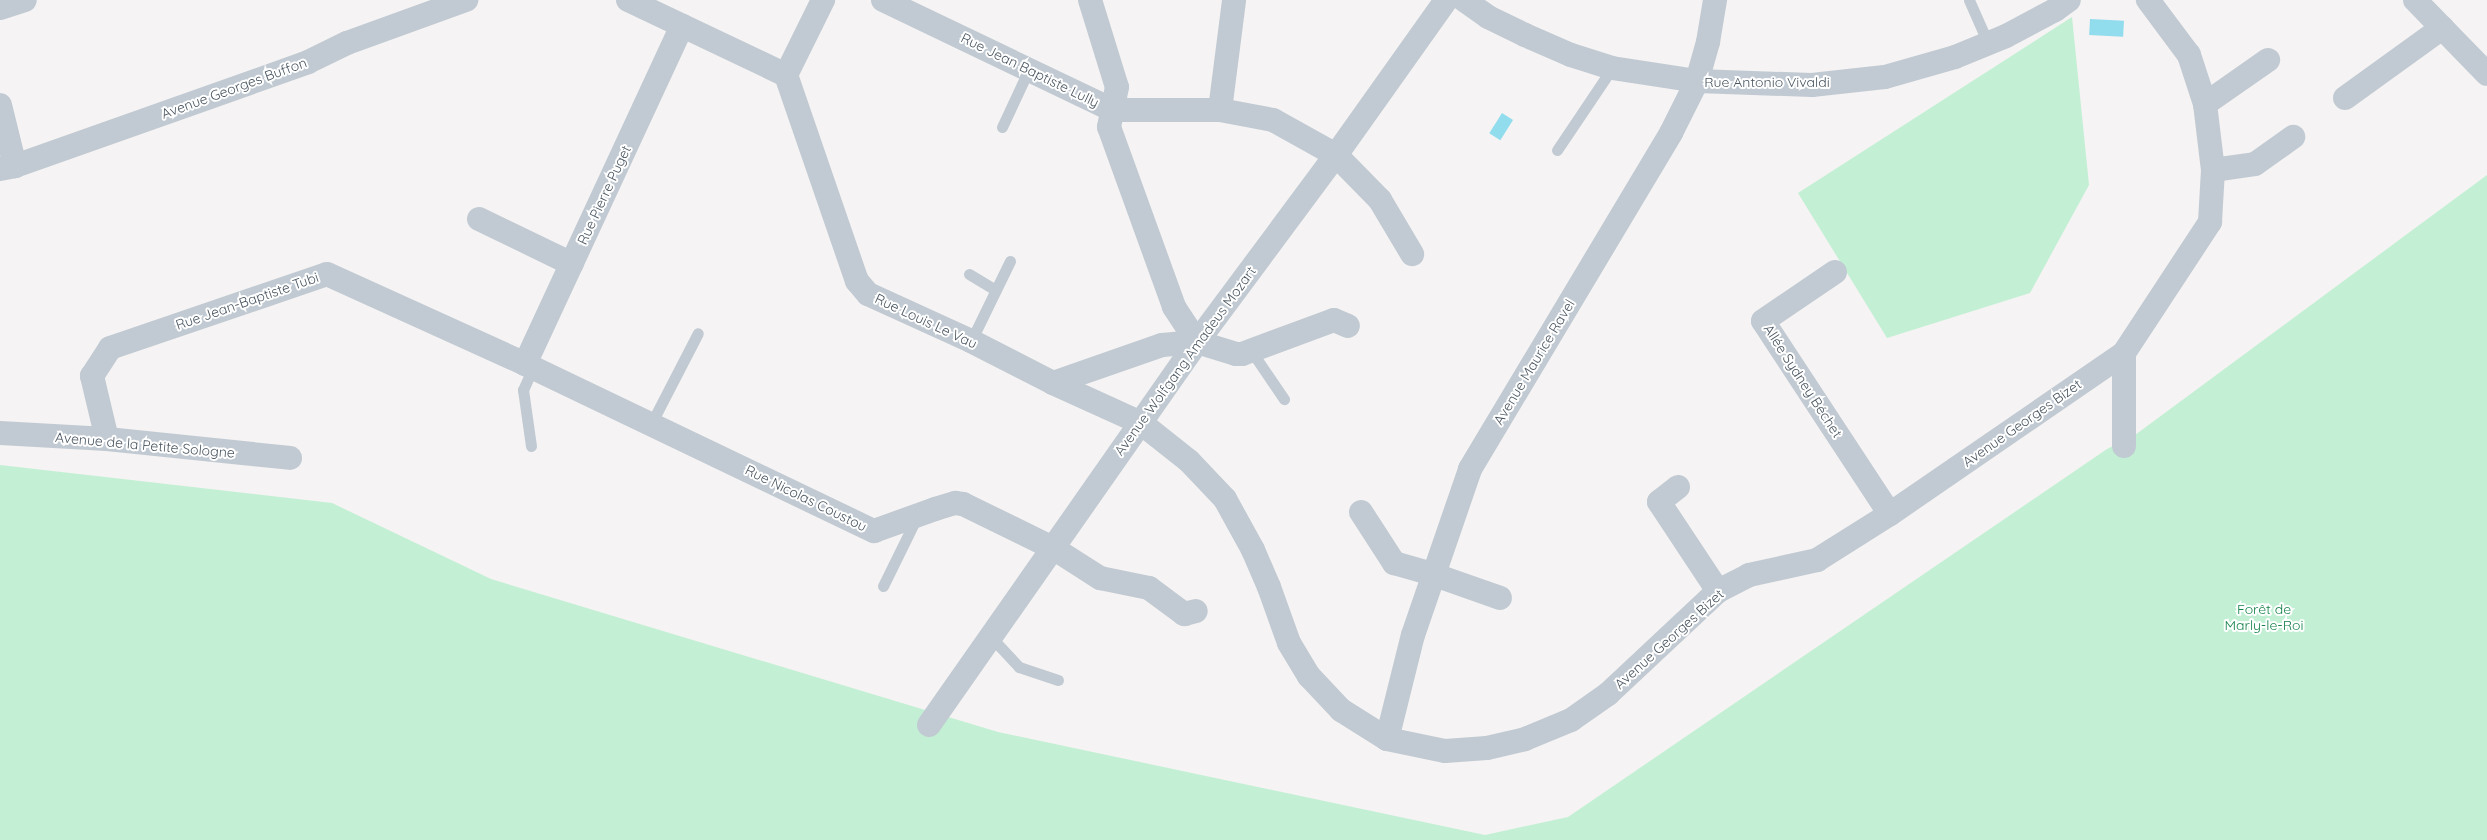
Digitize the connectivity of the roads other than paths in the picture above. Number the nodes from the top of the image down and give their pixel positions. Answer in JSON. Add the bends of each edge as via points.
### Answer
{"nodes":[{"id":1,"x":26,"y":0,"type":"edge"},
{"id":2,"x":466,"y":0,"type":"edge"},
{"id":3,"x":628,"y":0,"type":"edge"},
{"id":4,"x":823,"y":0,"type":"edge"},
{"id":5,"x":883,"y":0,"type":"edge"},
{"id":6,"x":1090,"y":0,"type":"edge"},
{"id":7,"x":1234,"y":0,"type":"edge"},
{"id":8,"x":1446,"y":0,"type":"edge"},
{"id":9,"x":1464,"y":0,"type":"edge"},
{"id":10,"x":1714,"y":0,"type":"edge"},
{"id":11,"x":1969,"y":0,"type":"edge"},
{"id":12,"x":2069,"y":0,"type":"edge"},
{"id":13,"x":2148,"y":0,"type":"edge"},
{"id":14,"x":2415,"y":0,"type":"edge"},
{"id":15,"x":0,"y":8,"type":"edge"},
{"id":16,"x":682,"y":26,"type":"junction"},
{"id":17,"x":2442,"y":28,"type":"junction"},
{"id":18,"x":1988,"y":44,"type":"junction"},
{"id":19,"x":2268,"y":60,"type":"dead end"},
{"id":20,"x":1612,"y":68,"type":"junction"},
{"id":21,"x":1029,"y":69,"type":"junction"},
{"id":22,"x":2487,"y":74,"type":"edge"},
{"id":23,"x":786,"y":75,"type":"junction"},
{"id":24,"x":1697,"y":81,"type":"junction"},
{"id":25,"x":2344,"y":98,"type":"dead end"},
{"id":26,"x":2204,"y":104,"type":"junction"},
{"id":27,"x":0,"y":105,"type":"edge"},
{"id":28,"x":1113,"y":110,"type":"junction"},
{"id":29,"x":1220,"y":110,"type":"junction"},
{"id":30,"x":1002,"y":127,"type":"dead end"},
{"id":31,"x":2293,"y":137,"type":"dead end"},
{"id":32,"x":1557,"y":150,"type":"dead end"},
{"id":33,"x":1336,"y":155,"type":"junction"},
{"id":34,"x":8,"y":168,"type":"edge"},
{"id":35,"x":2213,"y":170,"type":"junction"},
{"id":36,"x":479,"y":219,"type":"dead end"},
{"id":37,"x":1412,"y":254,"type":"dead end"},
{"id":38,"x":1010,"y":261,"type":"dead end"},
{"id":39,"x":572,"y":264,"type":"junction"},
{"id":40,"x":1835,"y":272,"type":"dead end"},
{"id":41,"x":969,"y":274,"type":"dead end"},
{"id":42,"x":994,"y":289,"type":"junction"},
{"id":43,"x":1348,"y":326,"type":"dead end"},
{"id":44,"x":698,"y":333,"type":"dead end"},
{"id":45,"x":971,"y":341,"type":"junction"},
{"id":46,"x":1197,"y":342,"type":"junction"},
{"id":47,"x":1252,"y":352,"type":"junction"},
{"id":48,"x":2124,"y":353,"type":"junction"},
{"id":49,"x":529,"y":366,"type":"junction"},
{"id":50,"x":1053,"y":383,"type":"junction"},
{"id":51,"x":1284,"y":399,"type":"dead end"},
{"id":52,"x":1140,"y":423,"type":"junction"},
{"id":53,"x":651,"y":424,"type":"junction"},
{"id":54,"x":0,"y":433,"type":"edge"},
{"id":55,"x":107,"y":439,"type":"junction"},
{"id":56,"x":531,"y":446,"type":"dead end"},
{"id":57,"x":2124,"y":446,"type":"dead end"},
{"id":58,"x":290,"y":458,"type":"dead end"},
{"id":59,"x":1678,"y":488,"type":"dead end"},
{"id":60,"x":1361,"y":512,"type":"dead end"},
{"id":61,"x":1890,"y":514,"type":"junction"},
{"id":62,"x":918,"y":515,"type":"junction"},
{"id":63,"x":1053,"y":548,"type":"junction"},
{"id":64,"x":1432,"y":574,"type":"junction"},
{"id":65,"x":883,"y":586,"type":"dead end"},
{"id":66,"x":1718,"y":591,"type":"junction"},
{"id":67,"x":1500,"y":598,"type":"dead end"},
{"id":68,"x":1196,"y":611,"type":"dead end"},
{"id":69,"x":991,"y":637,"type":"junction"},
{"id":70,"x":1058,"y":680,"type":"dead end"},
{"id":71,"x":929,"y":725,"type":"dead end"},
{"id":72,"x":1387,"y":739,"type":"junction"}],
"edges":[{"from":1,"to":15,"type":"street"},
{"from":2,"to":34,"type":"street","name":"Avenue Georges Buffon","via":[[347,43],[308,62]]},
{"from":3,"to":16,"type":"street"},
{"from":4,"to":23,"type":"street"},
{"from":5,"to":21,"type":"street","name":"Rue Jean Baptiste Lully"},
{"from":6,"to":28,"type":"street","via":[[1117,87]]},
{"from":7,"to":29,"type":"street"},
{"from":8,"to":33,"type":"street","name":"Avenue Wolfgang Amadeus Mozart"},
{"from":9,"to":20,"type":"street","name":"Rue Antonio Vivaldi","via":[[1488,17],[1525,35],[1571,56]]},
{"from":10,"to":24,"type":"street","name":"Avenue Maurice Ravel","via":[[1708,42]]},
{"from":11,"to":18,"type":"lane"},
{"from":12,"to":18,"type":"street","name":"Rue Antonio Vivaldi"},
{"from":13,"to":26,"type":"street","name":"Avenue Georges Bizet","via":[[2189,55]]},
{"from":14,"to":17,"type":"street"},
{"from":16,"to":23,"type":"street"},
{"from":16,"to":39,"type":"street","name":"Rue Pierre Puget"},
{"from":17,"to":22,"type":"street"},
{"from":17,"to":25,"type":"street"},
{"from":18,"to":24,"type":"street","name":"Rue Antonio Vivaldi","via":[[1955,58],[1885,77],[1812,85]]},
{"from":19,"to":26,"type":"street"},
{"from":20,"to":24,"type":"street","name":"Rue Antonio Vivaldi"},
{"from":20,"to":32,"type":"lane"},
{"from":21,"to":28,"type":"street","name":"Rue Jean Baptiste Lully"},
{"from":21,"to":30,"type":"lane"},
{"from":23,"to":45,"type":"street","name":"Rue Louis Le Vau","via":[[857,280],[868,294]]},
{"from":24,"to":64,"type":"street","name":"Avenue Maurice Ravel","via":[[1666,142],[1470,469]]},
{"from":26,"to":35,"type":"street","name":"Avenue Georges Bizet"},
{"from":27,"to":34,"type":"street"},
{"from":28,"to":29,"type":"street"},
{"from":28,"to":46,"type":"street","name":"Rue Jean Baptiste Lully","via":[[1109,127],[1174,308]]},
{"from":29,"to":33,"type":"street","via":[[1273,120]]},
{"from":31,"to":35,"type":"street","via":[[2255,164]]},
{"from":33,"to":37,"type":"street","via":[[1380,200]]},
{"from":33,"to":46,"type":"street","name":"Avenue Wolfgang Amadeus Mozart"},
{"from":35,"to":48,"type":"street","name":"Avenue Georges Bizet","via":[[2210,222]]},
{"from":36,"to":39,"type":"street"},
{"from":38,"to":42,"type":"lane"},
{"from":39,"to":49,"type":"street","name":"Rue Pierre Puget"},
{"from":40,"to":61,"type":"street","name":"Allée Sydney Béchet","via":[[1763,321]]},
{"from":41,"to":42,"type":"lane"},
{"from":42,"to":45,"type":"lane"},
{"from":43,"to":47,"type":"street","via":[[1334,320]]},
{"from":44,"to":53,"type":"lane"},
{"from":45,"to":50,"type":"street","name":"Rue Louis Le Vau"},
{"from":46,"to":47,"type":"street","via":[[1236,354]]},
{"from":46,"to":50,"type":"street","via":[[1162,345]]},
{"from":46,"to":52,"type":"street","name":"Avenue Wolfgang Amadeus Mozart"},
{"from":47,"to":51,"type":"lane"},
{"from":48,"to":57,"type":"street"},
{"from":48,"to":61,"type":"street","name":"Avenue Georges Bizet"},
{"from":49,"to":53,"type":"street","name":"Rue Nicolas Coustou"},
{"from":49,"to":55,"type":"street","name":"Rue Jean-Baptiste Tubi","via":[[327,274],[110,348],[92,376]]},
{"from":49,"to":56,"type":"lane","via":[[523,390]]},
{"from":50,"to":52,"type":"street","name":"Rue Louis Le Vau"},
{"from":52,"to":63,"type":"street","name":"Avenue Wolfgang Amadeus Mozart"},
{"from":52,"to":72,"type":"street","name":"Avenue Georges Bizet","via":[[1189,461],[1225,499],[1253,550],[1290,643],[1309,676],[1341,710]]},
{"from":53,"to":62,"type":"street","name":"Rue Nicolas Coustou","via":[[874,531]]},
{"from":54,"to":55,"type":"street","name":"Avenue de la Petite Sologne"},
{"from":55,"to":58,"type":"street","name":"Avenue de la Petite Sologne"},
{"from":59,"to":66,"type":"street","via":[[1660,502]]},
{"from":60,"to":64,"type":"street","via":[[1394,563]]},
{"from":61,"to":66,"type":"street","name":"Avenue Georges Bizet","via":[[1817,560],[1749,576]]},
{"from":62,"to":63,"type":"street","name":"Rue Nicolas Coustou","via":[[955,503],[963,504]]},
{"from":62,"to":65,"type":"lane"},
{"from":63,"to":68,"type":"street","name":"Rue Nicolas Coustou","via":[[1100,578],[1149,588],[1184,614]]},
{"from":63,"to":69,"type":"street","name":"Avenue Wolfgang Amadeus Mozart"},
{"from":64,"to":67,"type":"street"},
{"from":64,"to":72,"type":"street","name":"Avenue Maurice Ravel"},
{"from":66,"to":72,"type":"street","name":"Avenue Georges Bizet","via":[[1608,694],[1572,720],[1525,739],[1487,748],[1445,751]]},
{"from":69,"to":70,"type":"lane","via":[[1019,667]]},
{"from":69,"to":71,"type":"street","name":"Avenue Wolfgang Amadeus Mozart"}]}
